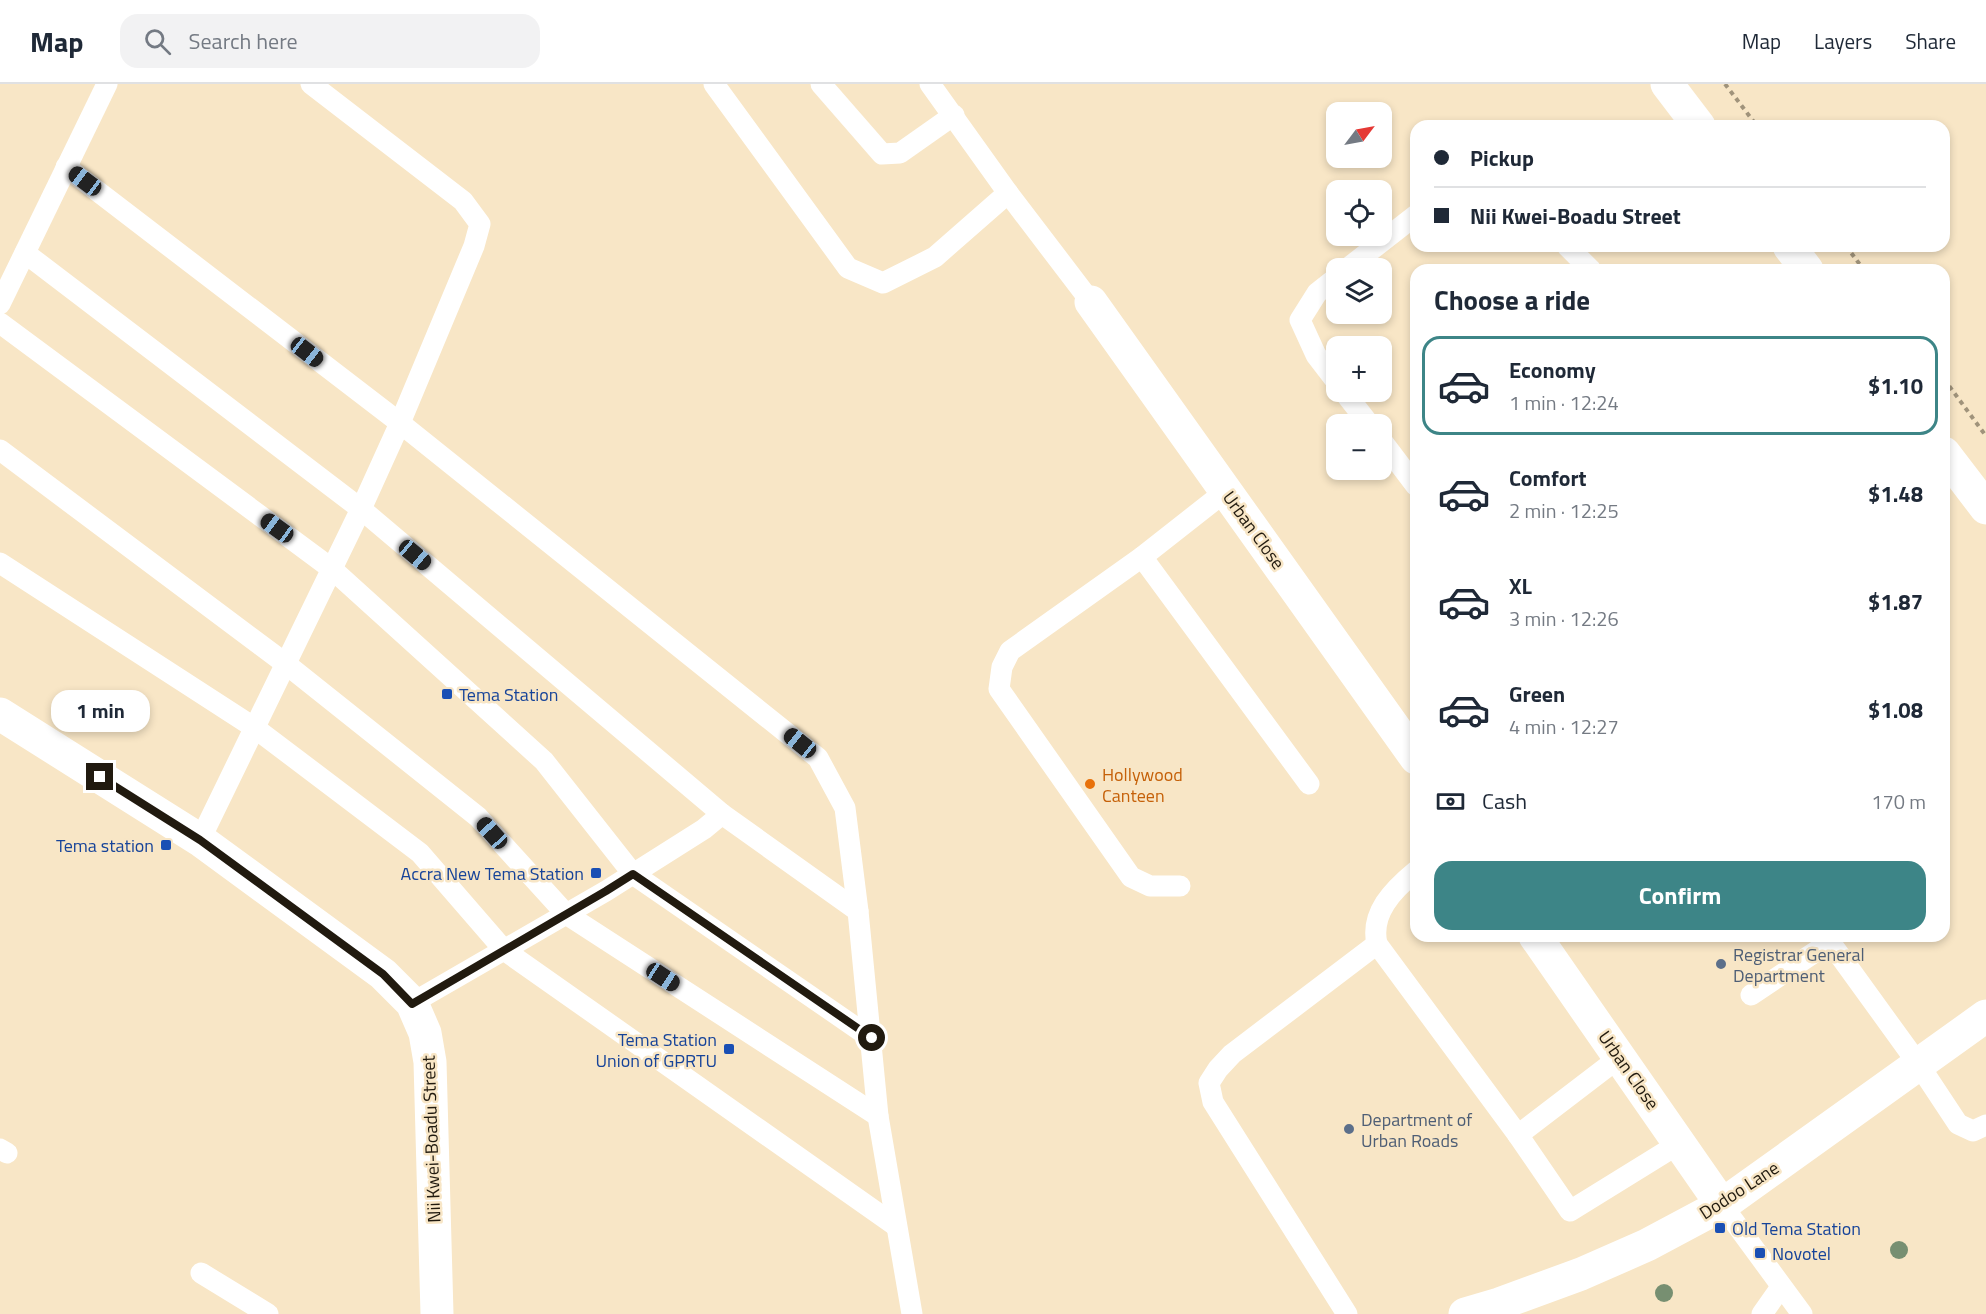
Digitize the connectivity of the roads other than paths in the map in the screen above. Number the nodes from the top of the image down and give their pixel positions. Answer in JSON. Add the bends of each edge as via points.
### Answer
{"nodes":[{"id":1,"x":107,"y":84,"type":"edge"},
{"id":2,"x":311,"y":84,"type":"edge"},
{"id":3,"x":714,"y":84,"type":"edge"},
{"id":4,"x":821,"y":84,"type":"edge"},
{"id":5,"x":930,"y":84,"type":"edge"},
{"id":6,"x":1668,"y":84,"type":"edge"},
{"id":7,"x":954,"y":116,"type":"junction"},
{"id":8,"x":1695,"y":120,"type":"edge"},
{"id":9,"x":66,"y":167,"type":"junction"},
{"id":10,"x":1008,"y":193,"type":"junction"},
{"id":11,"x":1410,"y":220,"type":"edge"},
{"id":12,"x":1573,"y":252,"type":"edge"},
{"id":13,"x":25,"y":253,"type":"junction"},
{"id":14,"x":1361,"y":258,"type":"edge"},
{"id":15,"x":1586,"y":264,"type":"edge"},
{"id":16,"x":1326,"y":286,"type":"edge"},
{"id":17,"x":1091,"y":302,"type":"joint"},
{"id":18,"x":0,"y":304,"type":"edge"},
{"id":19,"x":0,"y":323,"type":"edge"},
{"id":20,"x":1326,"y":368,"type":"edge"},
{"id":21,"x":1352,"y":402,"type":"edge"},
{"id":22,"x":1361,"y":414,"type":"edge"},
{"id":23,"x":400,"y":423,"type":"junction"},
{"id":24,"x":0,"y":450,"type":"edge"},
{"id":25,"x":1392,"y":454,"type":"edge"},
{"id":26,"x":1950,"y":461,"type":"edge"},
{"id":27,"x":1410,"y":478,"type":"edge"},
{"id":28,"x":1226,"y":491,"type":"junction"},
{"id":29,"x":1986,"y":508,"type":"edge"},
{"id":30,"x":361,"y":509,"type":"junction"},
{"id":31,"x":1142,"y":557,"type":"junction"},
{"id":32,"x":0,"y":563,"type":"edge"},
{"id":33,"x":332,"y":569,"type":"junction"},
{"id":34,"x":286,"y":664,"type":"junction"},
{"id":35,"x":0,"y":714,"type":"edge"},
{"id":36,"x":255,"y":728,"type":"junction"},
{"id":37,"x":1410,"y":739,"type":"edge"},
{"id":38,"x":1309,"y":784,"type":"dead end"},
{"id":39,"x":722,"y":814,"type":"junction"},
{"id":40,"x":200,"y":840,"type":"junction"},
{"id":41,"x":633,"y":874,"type":"junction"},
{"id":42,"x":1410,"y":876,"type":"edge"},
{"id":43,"x":1180,"y":886,"type":"dead end"},
{"id":44,"x":858,"y":911,"type":"junction"},
{"id":45,"x":566,"y":914,"type":"junction"},
{"id":46,"x":1539,"y":942,"type":"edge"},
{"id":47,"x":1830,"y":942,"type":"edge"},
{"id":48,"x":1836,"y":942,"type":"edge"},
{"id":49,"x":1377,"y":944,"type":"junction"},
{"id":50,"x":504,"y":950,"type":"junction"},
{"id":51,"x":1751,"y":995,"type":"dead end"},
{"id":52,"x":412,"y":1004,"type":"junction"},
{"id":53,"x":1986,"y":1016,"type":"edge"},
{"id":54,"x":872,"y":1038,"type":"junction"},
{"id":55,"x":1620,"y":1057,"type":"junction"},
{"id":56,"x":1919,"y":1065,"type":"junction"},
{"id":57,"x":878,"y":1116,"type":"junction"},
{"id":58,"x":1986,"y":1125,"type":"edge"},
{"id":59,"x":1518,"y":1135,"type":"junction"},
{"id":60,"x":1680,"y":1143,"type":"junction"},
{"id":61,"x":1722,"y":1205,"type":"junction"},
{"id":62,"x":897,"y":1226,"type":"junction"},
{"id":63,"x":201,"y":1273,"type":"dead end"},
{"id":64,"x":1781,"y":1287,"type":"junction"},
{"id":65,"x":268,"y":1314,"type":"edge"},
{"id":66,"x":437,"y":1314,"type":"edge"},
{"id":67,"x":912,"y":1314,"type":"edge"},
{"id":68,"x":1347,"y":1314,"type":"edge"},
{"id":69,"x":1465,"y":1314,"type":"edge"},
{"id":70,"x":1762,"y":1314,"type":"edge"},
{"id":71,"x":1802,"y":1314,"type":"edge"}],
"edges":[{"from":1,"to":9,"type":"lane"},
{"from":2,"to":23,"type":"lane","via":[[463,201],[480,224]]},
{"from":3,"to":10,"type":"lane","via":[[848,268],[883,283],[934,257]]},
{"from":4,"to":7,"type":"lane","via":[[882,154],[900,153]]},
{"from":5,"to":7,"type":"lane"},
{"from":6,"to":8,"type":"street"},
{"from":7,"to":10,"type":"lane"},
{"from":9,"to":13,"type":"lane"},
{"from":9,"to":23,"type":"lane"},
{"from":10,"to":17,"type":"lane"},
{"from":11,"to":14,"type":"lane"},
{"from":12,"to":15,"type":"lane"},
{"from":13,"to":18,"type":"lane"},
{"from":13,"to":30,"type":"lane"},
{"from":16,"to":20,"type":"lane","via":[[1300,320]]},
{"from":17,"to":28,"type":"street","name":"Urban Close"},
{"from":19,"to":33,"type":"lane"},
{"from":21,"to":22,"type":"lane"},
{"from":23,"to":30,"type":"lane"},
{"from":23,"to":44,"type":"lane","via":[[818,758],[845,808]]},
{"from":24,"to":34,"type":"lane"},
{"from":25,"to":27,"type":"lane"},
{"from":26,"to":29,"type":"street"},
{"from":28,"to":31,"type":"lane"},
{"from":28,"to":37,"type":"street","name":"Urban Close"},
{"from":30,"to":33,"type":"lane"},
{"from":30,"to":39,"type":"lane"},
{"from":31,"to":38,"type":"lane"},
{"from":31,"to":43,"type":"lane","via":[[1010,651],[1002,667],[999,689],[1131,877],[1150,886]]},
{"from":32,"to":36,"type":"lane"},
{"from":33,"to":34,"type":"lane"},
{"from":33,"to":41,"type":"lane","via":[[544,761]]},
{"from":34,"to":36,"type":"lane"},
{"from":34,"to":45,"type":"lane","via":[[478,817]]},
{"from":35,"to":40,"type":"street","name":"Nii Kwei-Boadu Street"},
{"from":36,"to":40,"type":"lane"},
{"from":36,"to":50,"type":"lane","via":[[420,853]]},
{"from":39,"to":41,"type":"lane"},
{"from":39,"to":44,"type":"lane"},
{"from":40,"to":52,"type":"street","name":"Nii Kwei-Boadu Street","via":[[383,974]]},
{"from":41,"to":45,"type":"lane"},
{"from":41,"to":54,"type":"lane"},
{"from":42,"to":49,"type":"lane","via":[[1386,901],[1376,919]]},
{"from":44,"to":54,"type":"lane"},
{"from":45,"to":50,"type":"lane"},
{"from":45,"to":57,"type":"lane"},
{"from":46,"to":55,"type":"street","name":"Urban Close"},
{"from":47,"to":51,"type":"lane"},
{"from":48,"to":56,"type":"lane"},
{"from":49,"to":59,"type":"lane"},
{"from":49,"to":68,"type":"lane","via":[[1232,1054],[1209,1083],[1213,1102]]},
{"from":50,"to":52,"type":"lane"},
{"from":50,"to":62,"type":"lane"},
{"from":52,"to":66,"type":"street","name":"Nii Kwei-Boadu Street","via":[[425,1034],[430,1062]]},
{"from":53,"to":56,"type":"street","name":"Dodoo Lane"},
{"from":54,"to":57,"type":"lane"},
{"from":55,"to":59,"type":"lane"},
{"from":55,"to":60,"type":"street","name":"Urban Close"},
{"from":56,"to":58,"type":"lane","via":[[1958,1124],[1973,1131]]},
{"from":56,"to":61,"type":"street","name":"Dodoo Lane"},
{"from":57,"to":62,"type":"lane"},
{"from":59,"to":60,"type":"lane","via":[[1570,1211]]},
{"from":60,"to":61,"type":"street","name":"Urban Close"},
{"from":61,"to":64,"type":"lane"},
{"from":61,"to":69,"type":"street","name":"Dodoo Lane","via":[[1603,1264]]},
{"from":62,"to":67,"type":"lane"},
{"from":63,"to":65,"type":"lane"},
{"from":64,"to":70,"type":"lane"},
{"from":64,"to":71,"type":"lane"}]}
